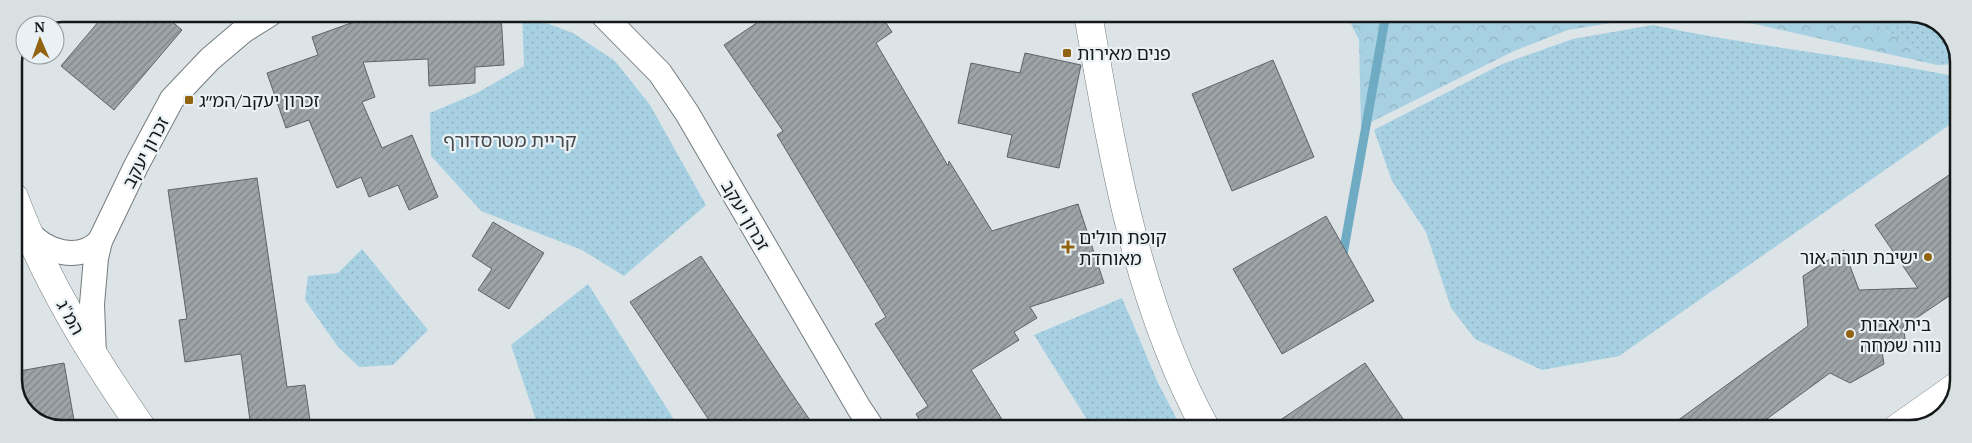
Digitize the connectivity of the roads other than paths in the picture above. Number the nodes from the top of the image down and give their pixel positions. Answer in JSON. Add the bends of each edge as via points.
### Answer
{"nodes":[{"id":1,"x":256,"y":23,"type":"edge"},
{"id":2,"x":611,"y":23,"type":"edge"},
{"id":3,"x":1090,"y":23,"type":"edge"},
{"id":4,"x":23,"y":222,"type":"edge"},
{"id":5,"x":26,"y":230,"type":"junction"},
{"id":6,"x":100,"y":241,"type":"junction"},
{"id":7,"x":95,"y":359,"type":"junction"},
{"id":8,"x":1947,"y":393,"type":"edge"},
{"id":9,"x":137,"y":420,"type":"edge"},
{"id":10,"x":867,"y":420,"type":"edge"},
{"id":11,"x":1201,"y":420,"type":"edge"},
{"id":12,"x":1909,"y":420,"type":"edge"}],
"edges":[{"from":1,"to":6,"type":"street","name":"זכרון יעקב","via":[[210,60],[172,99]]},
{"from":2,"to":10,"type":"street","name":"זכרון יעקב","via":[[660,73],[687,113]]},
{"from":3,"to":11,"type":"street","via":[[1125,214],[1154,308],[1186,393]]},
{"from":4,"to":5,"type":"street","name":"המ\"ג"},
{"from":5,"to":6,"type":"street","via":[[44,246],[71,254],[87,251]]},
{"from":5,"to":7,"type":"street","name":"המ\"ג"},
{"from":6,"to":7,"type":"street","name":"זכרון יעקב","via":[[92,287]]},
{"from":7,"to":9,"type":"street","name":"המ\"ג"},
{"from":8,"to":12,"type":"street"}]}
